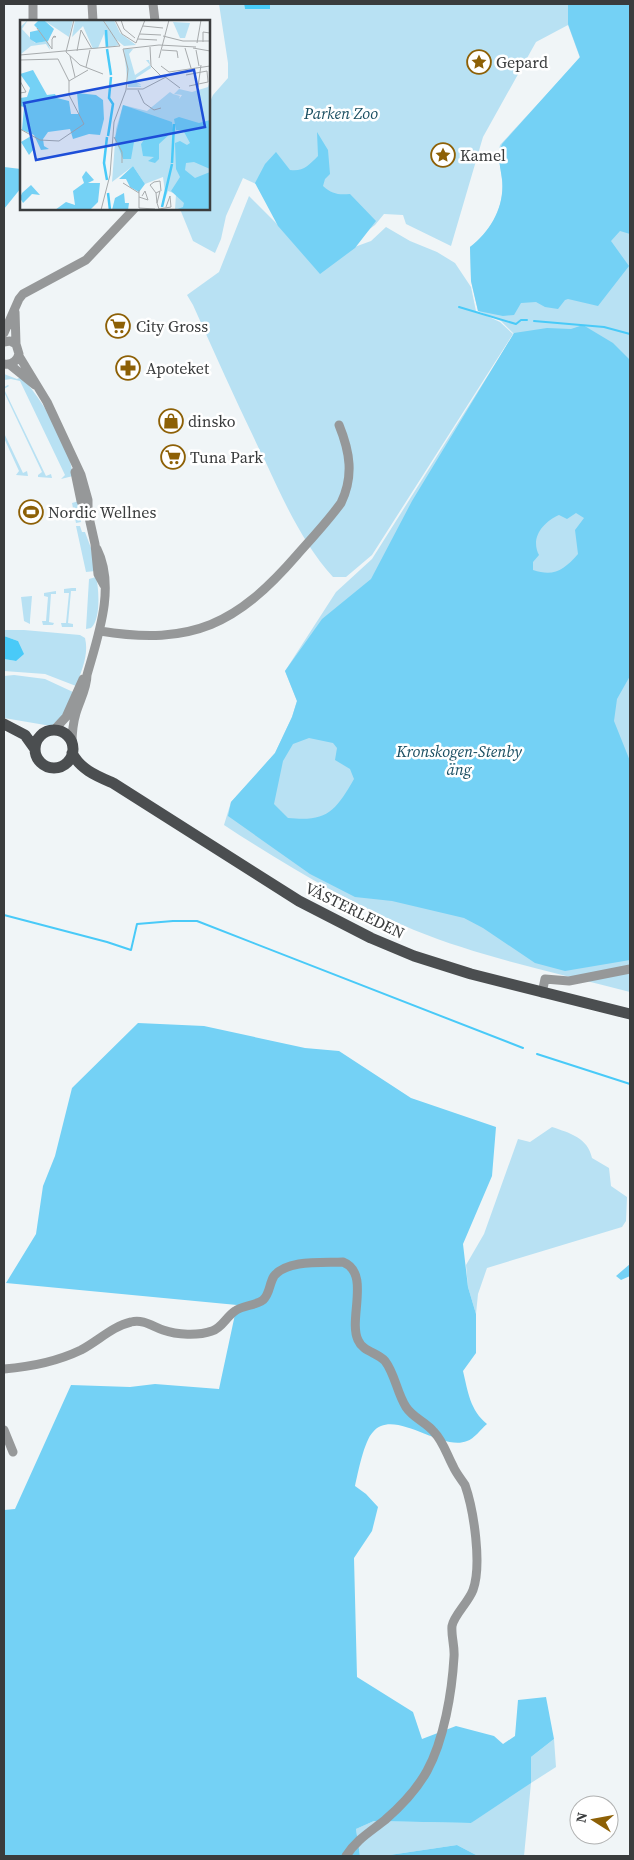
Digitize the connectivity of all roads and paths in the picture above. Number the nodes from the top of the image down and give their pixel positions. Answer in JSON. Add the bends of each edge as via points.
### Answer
{"nodes":[{"id":1,"x":33,"y":4,"type":"edge"},
{"id":2,"x":92,"y":4,"type":"edge"},
{"id":3,"x":153,"y":4,"type":"edge"},
{"id":4,"x":33,"y":20,"type":"edge"},
{"id":5,"x":93,"y":20,"type":"edge"},
{"id":6,"x":154,"y":20,"type":"edge"},
{"id":7,"x":133,"y":210,"type":"edge"},
{"id":8,"x":16,"y":305,"type":"junction"},
{"id":9,"x":4,"y":333,"type":"edge"},
{"id":10,"x":4,"y":342,"type":"edge"},
{"id":11,"x":16,"y":344,"type":"junction"},
{"id":12,"x":19,"y":356,"type":"junction"},
{"id":13,"x":6,"y":364,"type":"edge"},
{"id":14,"x":39,"y":388,"type":"junction"},
{"id":15,"x":339,"y":425,"type":"dead end"},
{"id":16,"x":100,"y":631,"type":"junction"},
{"id":17,"x":87,"y":675,"type":"junction"},
{"id":18,"x":5,"y":725,"type":"edge"},
{"id":19,"x":51,"y":731,"type":"junction"},
{"id":20,"x":72,"y":748,"type":"junction"},
{"id":21,"x":35,"y":749,"type":"junction"},
{"id":22,"x":60,"y":767,"type":"junction"},
{"id":23,"x":92,"y":774,"type":"junction"},
{"id":24,"x":630,"y":970,"type":"edge"},
{"id":25,"x":542,"y":993,"type":"junction"},
{"id":26,"x":630,"y":1014,"type":"edge"},
{"id":27,"x":4,"y":1369,"type":"edge"},
{"id":28,"x":4,"y":1430,"type":"edge"},
{"id":29,"x":13,"y":1452,"type":"dead end"},
{"id":30,"x":346,"y":1856,"type":"edge"}],
"edges":[{"from":1,"to":4,"type":"street"},
{"from":2,"to":5,"type":"street"},
{"from":3,"to":6,"type":"street"},
{"from":7,"to":8,"type":"street","via":[[86,260],[23,294]]},
{"from":8,"to":9,"type":"street"},
{"from":8,"to":11,"type":"street"},
{"from":10,"to":11,"type":"street"},
{"from":11,"to":12,"type":"street"},
{"from":12,"to":13,"type":"street","via":[[15,362]]},
{"from":12,"to":14,"type":"street"},
{"from":13,"to":14,"type":"street"},
{"from":14,"to":16,"type":"street","via":[[75,462],[81,501],[102,558],[105,572]]},
{"from":15,"to":16,"type":"street","via":[[346,442],[350,468],[346,492],[292,561],[254,599],[222,620],[184,633],[147,635]]},
{"from":16,"to":17,"type":"street"},
{"from":17,"to":19,"type":"street","via":[[66,717]]},
{"from":17,"to":20,"type":"street","via":[[76,712]]},
{"from":18,"to":19,"type":"main road"},
{"from":18,"to":21,"type":"main road","via":[[28,738]]},
{"from":19,"to":20,"type":"main road","via":[[65,734]]},
{"from":19,"to":21,"type":"main road","via":[[37,740]]},
{"from":20,"to":22,"type":"main road","via":[[68,762]]},
{"from":20,"to":23,"type":"main road","name":"VÄSTERLEDEN","via":[[80,764]]},
{"from":21,"to":22,"type":"main road","via":[[43,765]]},
{"from":22,"to":23,"type":"main road","name":"VÄSTERLEDEN"},
{"from":23,"to":25,"type":"main road","name":"VÄSTERLEDEN","via":[[113,783],[299,901],[346,926],[441,965]]},
{"from":24,"to":25,"type":"street","via":[[569,981],[545,979]]},
{"from":25,"to":26,"type":"main road","name":"VÄSTERLEDEN"},
{"from":27,"to":30,"type":"street","via":[[67,1356],[132,1321],[146,1322],[177,1333],[211,1332],[234,1312],[262,1301],[275,1276],[288,1266],[343,1262],[353,1270],[357,1281],[355,1326],[360,1343],[386,1363],[406,1408],[439,1438],[468,1494],[477,1573],[469,1598],[453,1622],[454,1656],[448,1708],[435,1752],[414,1789],[387,1818],[356,1842]]},
{"from":28,"to":29,"type":"street"}]}
